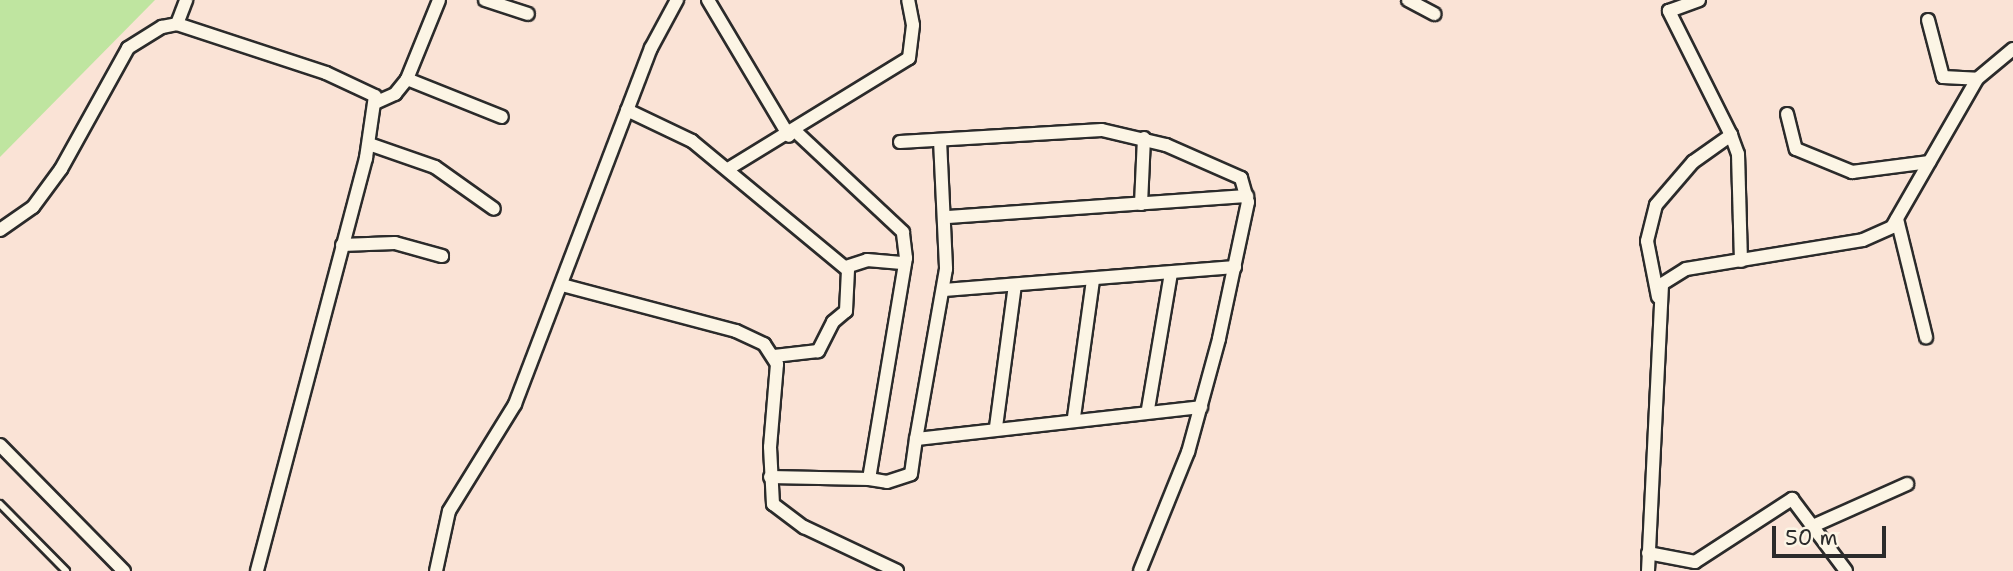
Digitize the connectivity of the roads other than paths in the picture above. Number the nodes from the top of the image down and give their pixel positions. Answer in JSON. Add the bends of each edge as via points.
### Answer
{"nodes":[{"id":1,"x":186,"y":0,"type":"edge"},
{"id":2,"x":439,"y":0,"type":"edge"},
{"id":3,"x":485,"y":0,"type":"edge"},
{"id":4,"x":677,"y":0,"type":"edge"},
{"id":5,"x":708,"y":0,"type":"edge"},
{"id":6,"x":908,"y":0,"type":"edge"},
{"id":7,"x":1408,"y":0,"type":"edge"},
{"id":8,"x":1699,"y":0,"type":"edge"},
{"id":9,"x":1666,"y":5,"type":"edge"},
{"id":10,"x":528,"y":14,"type":"dead end"},
{"id":11,"x":1433,"y":14,"type":"dead end"},
{"id":12,"x":1928,"y":20,"type":"dead end"},
{"id":13,"x":177,"y":24,"type":"junction"},
{"id":14,"x":2013,"y":49,"type":"edge"},
{"id":15,"x":407,"y":79,"type":"junction"},
{"id":16,"x":1977,"y":79,"type":"junction"},
{"id":17,"x":377,"y":102,"type":"junction"},
{"id":18,"x":628,"y":110,"type":"junction"},
{"id":19,"x":1787,"y":114,"type":"dead end"},
{"id":20,"x":502,"y":117,"type":"dead end"},
{"id":21,"x":793,"y":134,"type":"junction"},
{"id":22,"x":1731,"y":135,"type":"junction"},
{"id":23,"x":1144,"y":138,"type":"junction"},
{"id":24,"x":940,"y":140,"type":"junction"},
{"id":25,"x":900,"y":142,"type":"dead end"},
{"id":26,"x":369,"y":144,"type":"junction"},
{"id":27,"x":1929,"y":162,"type":"junction"},
{"id":28,"x":727,"y":169,"type":"junction"},
{"id":29,"x":1247,"y":196,"type":"junction"},
{"id":30,"x":1141,"y":204,"type":"junction"},
{"id":31,"x":494,"y":209,"type":"dead end"},
{"id":32,"x":947,"y":217,"type":"junction"},
{"id":33,"x":1897,"y":219,"type":"junction"},
{"id":34,"x":0,"y":230,"type":"edge"},
{"id":35,"x":342,"y":245,"type":"junction"},
{"id":36,"x":442,"y":256,"type":"dead end"},
{"id":37,"x":1741,"y":261,"type":"junction"},
{"id":38,"x":905,"y":263,"type":"junction"},
{"id":39,"x":846,"y":267,"type":"junction"},
{"id":40,"x":1235,"y":268,"type":"junction"},
{"id":41,"x":1171,"y":273,"type":"junction"},
{"id":42,"x":1093,"y":280,"type":"junction"},
{"id":43,"x":562,"y":285,"type":"junction"},
{"id":44,"x":1016,"y":285,"type":"junction"},
{"id":45,"x":944,"y":289,"type":"junction"},
{"id":46,"x":1658,"y":297,"type":"junction"},
{"id":47,"x":1926,"y":337,"type":"dead end"},
{"id":48,"x":774,"y":356,"type":"junction"},
{"id":49,"x":1201,"y":407,"type":"junction"},
{"id":50,"x":1148,"y":409,"type":"junction"},
{"id":51,"x":1074,"y":417,"type":"junction"},
{"id":52,"x":996,"y":427,"type":"junction"},
{"id":53,"x":916,"y":439,"type":"junction"},
{"id":54,"x":0,"y":445,"type":"edge"},
{"id":55,"x":769,"y":477,"type":"junction"},
{"id":56,"x":869,"y":479,"type":"junction"},
{"id":57,"x":1907,"y":484,"type":"dead end"},
{"id":58,"x":0,"y":504,"type":"edge"},
{"id":59,"x":1815,"y":525,"type":"junction"},
{"id":60,"x":1648,"y":554,"type":"junction"},
{"id":61,"x":65,"y":571,"type":"edge"},
{"id":62,"x":124,"y":571,"type":"edge"},
{"id":63,"x":257,"y":571,"type":"edge"},
{"id":64,"x":436,"y":571,"type":"edge"},
{"id":65,"x":897,"y":571,"type":"edge"},
{"id":66,"x":1140,"y":571,"type":"edge"},
{"id":67,"x":1648,"y":571,"type":"edge"},
{"id":68,"x":1846,"y":571,"type":"edge"}],
"edges":[{"from":1,"to":13,"type":"street"},
{"from":2,"to":15,"type":"street"},
{"from":3,"to":10,"type":"street"},
{"from":4,"to":18,"type":"street","via":[[651,48]]},
{"from":5,"to":21,"type":"street"},
{"from":6,"to":21,"type":"street","via":[[913,25],[909,58]]},
{"from":7,"to":11,"type":"street"},
{"from":8,"to":9,"type":"street"},
{"from":9,"to":22,"type":"street"},
{"from":12,"to":16,"type":"street","via":[[1943,78]]},
{"from":13,"to":17,"type":"street","via":[[361,86]]},
{"from":13,"to":34,"type":"street","via":[[144,34],[128,48],[61,169],[33,207]]},
{"from":14,"to":16,"type":"street"},
{"from":15,"to":17,"type":"street","via":[[395,94]]},
{"from":15,"to":20,"type":"street"},
{"from":16,"to":27,"type":"street"},
{"from":17,"to":26,"type":"street"},
{"from":18,"to":28,"type":"street","via":[[692,141]]},
{"from":18,"to":43,"type":"street"},
{"from":19,"to":27,"type":"street","via":[[1796,149],[1852,172]]},
{"from":21,"to":28,"type":"street"},
{"from":21,"to":38,"type":"street","via":[[904,232]]},
{"from":22,"to":37,"type":"street","via":[[1739,175]]},
{"from":22,"to":46,"type":"street","via":[[1693,162],[1656,205],[1647,241]]},
{"from":23,"to":24,"type":"street","via":[[1101,130]]},
{"from":23,"to":29,"type":"street","via":[[1241,178]]},
{"from":23,"to":30,"type":"street"},
{"from":24,"to":25,"type":"street"},
{"from":24,"to":32,"type":"street"},
{"from":26,"to":31,"type":"street","via":[[435,167]]},
{"from":26,"to":35,"type":"street"},
{"from":27,"to":33,"type":"street"},
{"from":28,"to":39,"type":"street"},
{"from":29,"to":30,"type":"street"},
{"from":29,"to":40,"type":"street"},
{"from":30,"to":32,"type":"street"},
{"from":32,"to":45,"type":"street"},
{"from":33,"to":37,"type":"street","via":[[1882,234],[1863,240]]},
{"from":33,"to":47,"type":"street"},
{"from":35,"to":36,"type":"street","via":[[395,243]]},
{"from":35,"to":63,"type":"street"},
{"from":37,"to":46,"type":"street","via":[[1686,269],[1670,276]]},
{"from":38,"to":39,"type":"street","via":[[867,260]]},
{"from":38,"to":56,"type":"street"},
{"from":39,"to":48,"type":"street","via":[[851,282],[846,310],[833,322],[818,351]]},
{"from":40,"to":41,"type":"street"},
{"from":40,"to":49,"type":"street"},
{"from":41,"to":42,"type":"street"},
{"from":41,"to":50,"type":"street"},
{"from":42,"to":44,"type":"street"},
{"from":42,"to":51,"type":"street"},
{"from":43,"to":48,"type":"street","via":[[736,331],[764,344]]},
{"from":43,"to":64,"type":"street","via":[[507,421],[449,511]]},
{"from":44,"to":45,"type":"street"},
{"from":44,"to":52,"type":"street"},
{"from":45,"to":53,"type":"street"},
{"from":46,"to":60,"type":"street"},
{"from":48,"to":55,"type":"street"},
{"from":49,"to":50,"type":"street"},
{"from":49,"to":66,"type":"street"},
{"from":50,"to":51,"type":"street"},
{"from":51,"to":52,"type":"street"},
{"from":52,"to":53,"type":"street"},
{"from":53,"to":56,"type":"street","via":[[911,474],[887,482]]},
{"from":54,"to":62,"type":"street"},
{"from":55,"to":56,"type":"street"},
{"from":55,"to":65,"type":"street","via":[[773,504],[781,512]]},
{"from":57,"to":59,"type":"street"},
{"from":58,"to":61,"type":"lane"},
{"from":59,"to":60,"type":"street","via":[[1789,499],[1695,562]]},
{"from":59,"to":68,"type":"street"},
{"from":60,"to":67,"type":"street"}]}
